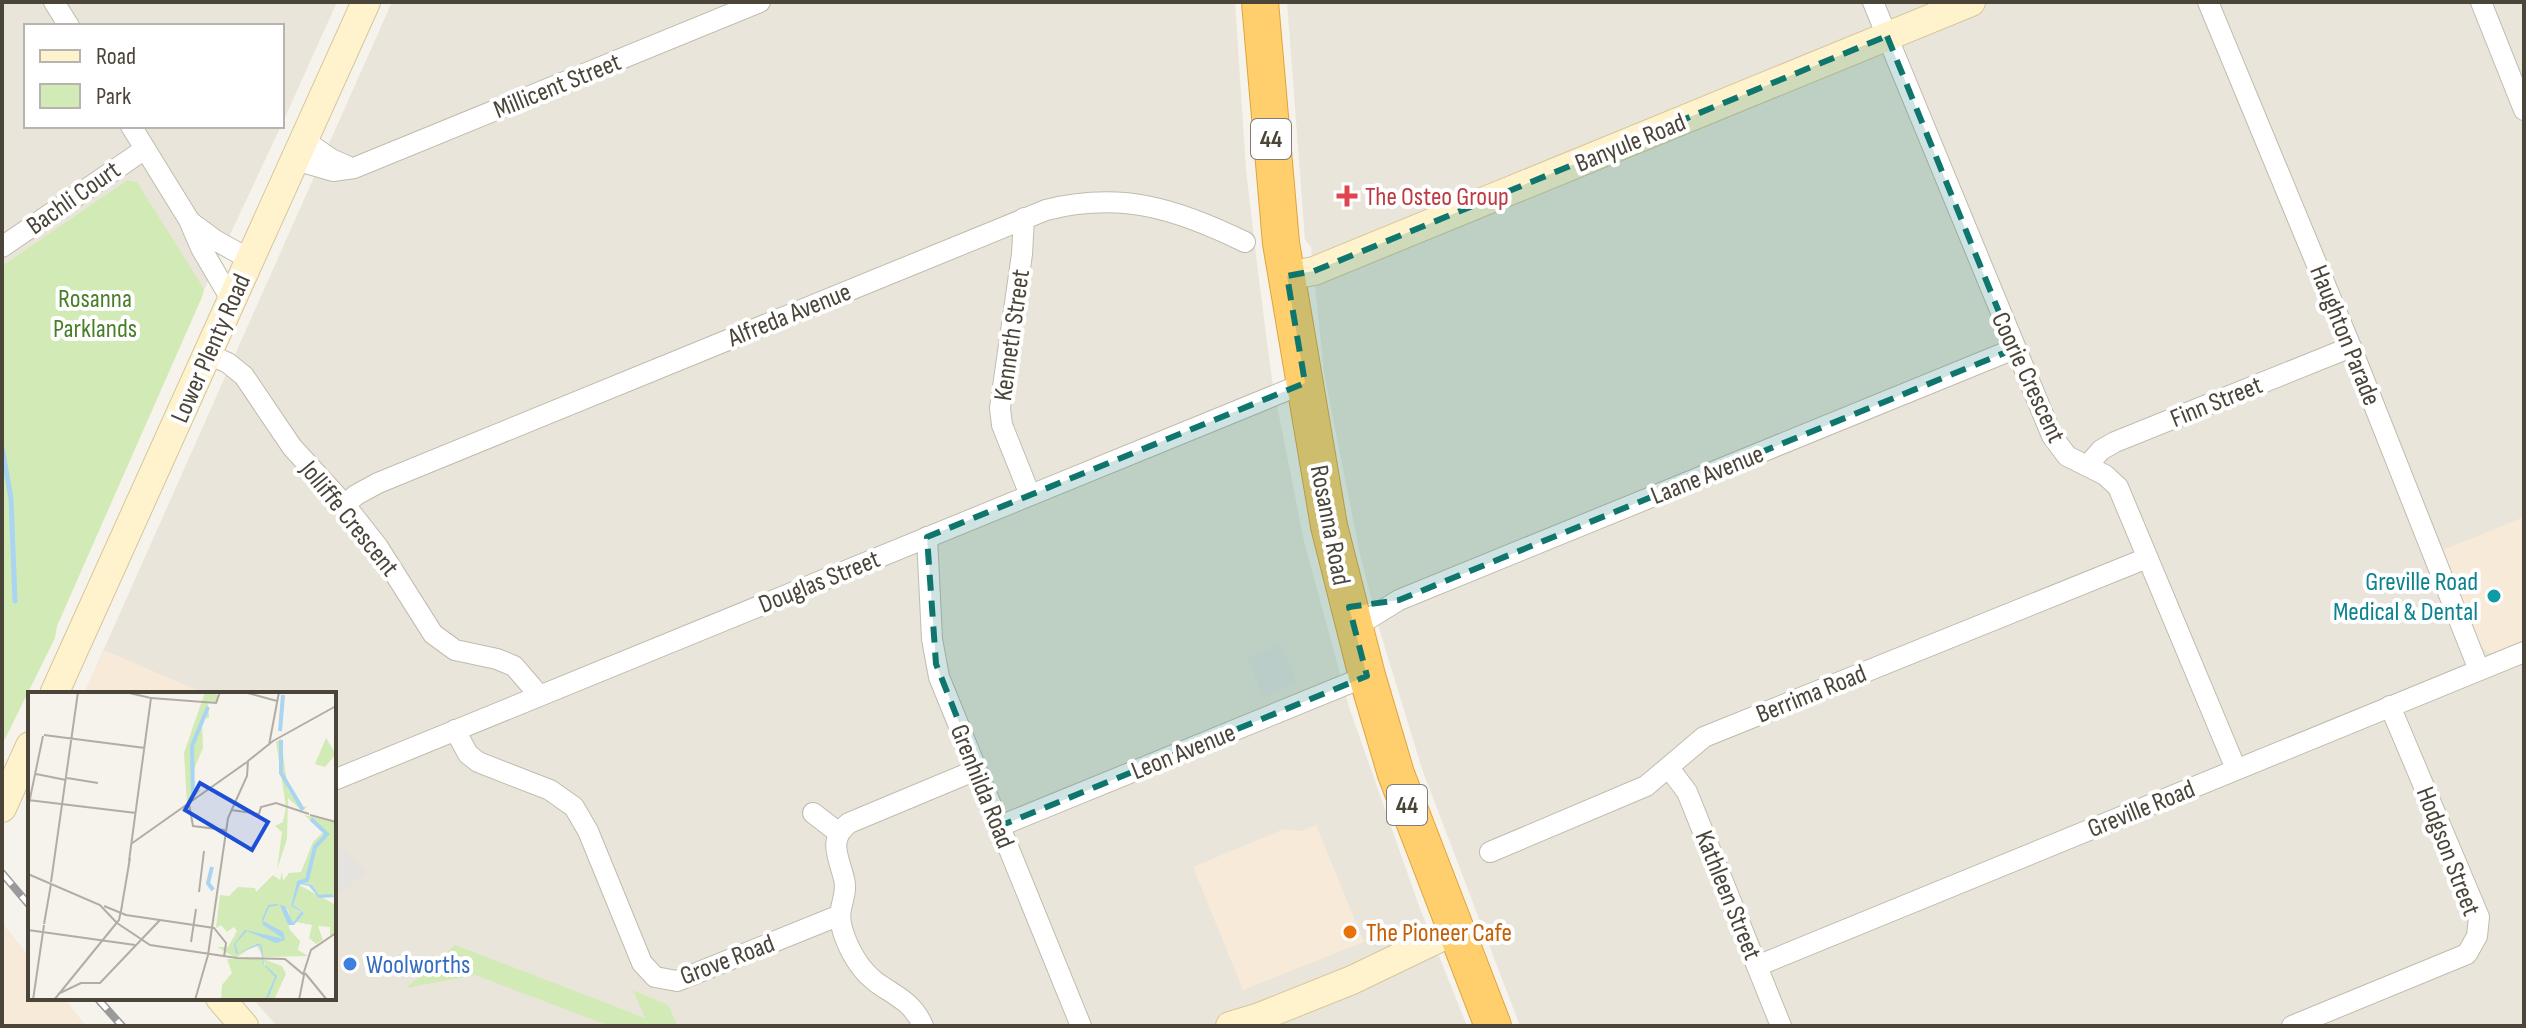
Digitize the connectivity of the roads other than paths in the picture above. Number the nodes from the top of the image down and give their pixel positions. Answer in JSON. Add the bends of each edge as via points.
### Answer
{"nodes":[{"id":1,"x":54,"y":2,"type":"edge"},
{"id":2,"x":366,"y":2,"type":"edge"},
{"id":3,"x":760,"y":2,"type":"edge"},
{"id":4,"x":1260,"y":2,"type":"edge"},
{"id":5,"x":1873,"y":2,"type":"edge"},
{"id":6,"x":1971,"y":2,"type":"edge"},
{"id":7,"x":2208,"y":2,"type":"edge"},
{"id":8,"x":2481,"y":2,"type":"edge"},
{"id":9,"x":68,"y":24,"type":"edge"},
{"id":10,"x":1887,"y":36,"type":"junction"},
{"id":11,"x":2524,"y":110,"type":"edge"},
{"id":12,"x":132,"y":128,"type":"edge"},
{"id":13,"x":145,"y":149,"type":"junction"},
{"id":14,"x":300,"y":150,"type":"junction"},
{"id":15,"x":1024,"y":218,"type":"junction"},
{"id":16,"x":189,"y":220,"type":"junction"},
{"id":17,"x":1245,"y":242,"type":"dead end"},
{"id":18,"x":2,"y":247,"type":"edge"},
{"id":19,"x":251,"y":260,"type":"junction"},
{"id":20,"x":1287,"y":276,"type":"junction"},
{"id":21,"x":232,"y":301,"type":"junction"},
{"id":22,"x":2351,"y":347,"type":"junction"},
{"id":23,"x":2014,"y":349,"type":"junction"},
{"id":24,"x":208,"y":354,"type":"junction"},
{"id":25,"x":1305,"y":383,"type":"junction"},
{"id":26,"x":2088,"y":465,"type":"junction"},
{"id":27,"x":1030,"y":495,"type":"junction"},
{"id":28,"x":345,"y":505,"type":"junction"},
{"id":29,"x":927,"y":537,"type":"junction"},
{"id":30,"x":2147,"y":558,"type":"junction"},
{"id":31,"x":1352,"y":618,"type":"junction"},
{"id":32,"x":2524,"y":652,"type":"edge"},
{"id":33,"x":2479,"y":670,"type":"junction"},
{"id":34,"x":1367,"y":676,"type":"junction"},
{"id":35,"x":55,"y":692,"type":"edge"},
{"id":36,"x":531,"y":699,"type":"junction"},
{"id":37,"x":2390,"y":706,"type":"junction"},
{"id":38,"x":461,"y":727,"type":"junction"},
{"id":39,"x":27,"y":764,"type":"edge"},
{"id":40,"x":1669,"y":768,"type":"junction"},
{"id":41,"x":2236,"y":769,"type":"junction"},
{"id":42,"x":976,"y":770,"type":"junction"},
{"id":43,"x":336,"y":779,"type":"edge"},
{"id":44,"x":2,"y":808,"type":"edge"},
{"id":45,"x":813,"y":813,"type":"dead end"},
{"id":46,"x":1000,"y":826,"type":"junction"},
{"id":47,"x":839,"y":833,"type":"junction"},
{"id":48,"x":1490,"y":852,"type":"dead end"},
{"id":49,"x":840,"y":915,"type":"junction"},
{"id":50,"x":1454,"y":931,"type":"junction"},
{"id":51,"x":1757,"y":966,"type":"junction"},
{"id":52,"x":222,"y":1000,"type":"edge"},
{"id":53,"x":1237,"y":1025,"type":"edge"},
{"id":54,"x":244,"y":1026,"type":"edge"},
{"id":55,"x":923,"y":1026,"type":"edge"},
{"id":56,"x":1081,"y":1026,"type":"edge"},
{"id":57,"x":1493,"y":1026,"type":"edge"},
{"id":58,"x":1781,"y":1026,"type":"edge"},
{"id":59,"x":2292,"y":1026,"type":"edge"}],
"edges":[{"from":1,"to":9,"type":"street"},
{"from":2,"to":14,"type":"street","name":"Lower Plenty Road"},
{"from":3,"to":14,"type":"street","name":"Millicent Street","via":[[354,168],[333,171]]},
{"from":4,"to":20,"type":"highway","name":"Rosanna Road","number":"44"},
{"from":5,"to":10,"type":"street","name":"Coorie Crescent"},
{"from":6,"to":10,"type":"street","name":"Banyule Road"},
{"from":7,"to":22,"type":"street","name":"Haughton Parade"},
{"from":8,"to":11,"type":"street"},
{"from":10,"to":20,"type":"street","name":"Banyule Road","via":[[1328,266]]},
{"from":10,"to":23,"type":"street","name":"Coorie Crescent"},
{"from":12,"to":13,"type":"street"},
{"from":13,"to":16,"type":"street"},
{"from":13,"to":18,"type":"street","name":"Bachli Court"},
{"from":14,"to":19,"type":"street","name":"Lower Plenty Road"},
{"from":15,"to":17,"type":"street","name":"Alfreda Avenue","via":[[1077,204],[1130,202],[1194,218]]},
{"from":15,"to":27,"type":"street","name":"Kenneth Street","via":[[1000,408]]},
{"from":15,"to":28,"type":"street","name":"Alfreda Avenue","via":[[378,483]]},
{"from":16,"to":19,"type":"street"},
{"from":16,"to":21,"type":"street"},
{"from":19,"to":21,"type":"street","name":"Lower Plenty Road"},
{"from":20,"to":25,"type":"highway","name":"Rosanna Road","number":"44"},
{"from":21,"to":24,"type":"street","name":"Lower Plenty Road"},
{"from":22,"to":26,"type":"street","name":"Finn Street","via":[[2115,442]]},
{"from":22,"to":33,"type":"street","name":"Haughton Parade"},
{"from":23,"to":26,"type":"street","name":"Coorie Crescent","via":[[2052,436],[2067,456]]},
{"from":23,"to":31,"type":"street","name":"Laane Avenue"},
{"from":24,"to":28,"type":"street","name":"Jolliffe Crescent","via":[[244,376],[292,447]]},
{"from":24,"to":35,"type":"street","name":"Lower Plenty Road"},
{"from":25,"to":27,"type":"street","name":"Douglas Street"},
{"from":25,"to":31,"type":"highway","name":"Rosanna Road","number":"44","via":[[1329,526]]},
{"from":26,"to":30,"type":"street","name":"Coorie Crescent","via":[[2118,487]]},
{"from":27,"to":29,"type":"street","name":"Douglas Street"},
{"from":28,"to":36,"type":"street","name":"Jolliffe Crescent","via":[[393,567],[433,634],[455,650],[519,670]]},
{"from":29,"to":36,"type":"street","name":"Douglas Street"},
{"from":29,"to":42,"type":"street","name":"Grenhilda Road","via":[[933,652]]},
{"from":30,"to":40,"type":"street","name":"Berrima Road","via":[[1704,737]]},
{"from":30,"to":41,"type":"street","name":"Coorie Crescent"},
{"from":31,"to":34,"type":"highway","name":"Rosanna Road","number":"44"},
{"from":32,"to":33,"type":"street","name":"Greville Road"},
{"from":33,"to":37,"type":"street","name":"Greville Road"},
{"from":34,"to":46,"type":"street","name":"Leon Avenue"},
{"from":34,"to":50,"type":"highway","name":"Rosanna Road","number":"44","via":[[1396,774]]},
{"from":36,"to":38,"type":"street","name":"Douglas Street"},
{"from":37,"to":41,"type":"street","name":"Greville Road"},
{"from":37,"to":59,"type":"street","name":"Hodgson Street","via":[[2479,917],[2477,936],[2467,954]]},
{"from":38,"to":43,"type":"street","name":"Douglas Street"},
{"from":38,"to":49,"type":"street","name":"Grove Road","via":[[489,766],[550,790],[574,807],[642,963],[655,977],[677,981]]},
{"from":39,"to":44,"type":"street"},
{"from":40,"to":48,"type":"street","name":"Berrima Road","via":[[1646,786]]},
{"from":40,"to":51,"type":"street","name":"Kathleen Street","via":[[1687,792]]},
{"from":41,"to":51,"type":"street","name":"Greville Road"},
{"from":42,"to":46,"type":"street","name":"Grenhilda Road"},
{"from":42,"to":47,"type":"street","via":[[856,820]]},
{"from":45,"to":47,"type":"street"},
{"from":46,"to":56,"type":"street","name":"Grenhilda Road"},
{"from":47,"to":49,"type":"street","via":[[835,853],[846,884]]},
{"from":49,"to":55,"type":"street","via":[[861,968],[905,1000]]},
{"from":50,"to":53,"type":"street","via":[[1352,980]]},
{"from":50,"to":57,"type":"highway","name":"Rosanna Road","number":"44"},
{"from":51,"to":58,"type":"street","name":"Kathleen Street"},
{"from":52,"to":54,"type":"street"}]}
